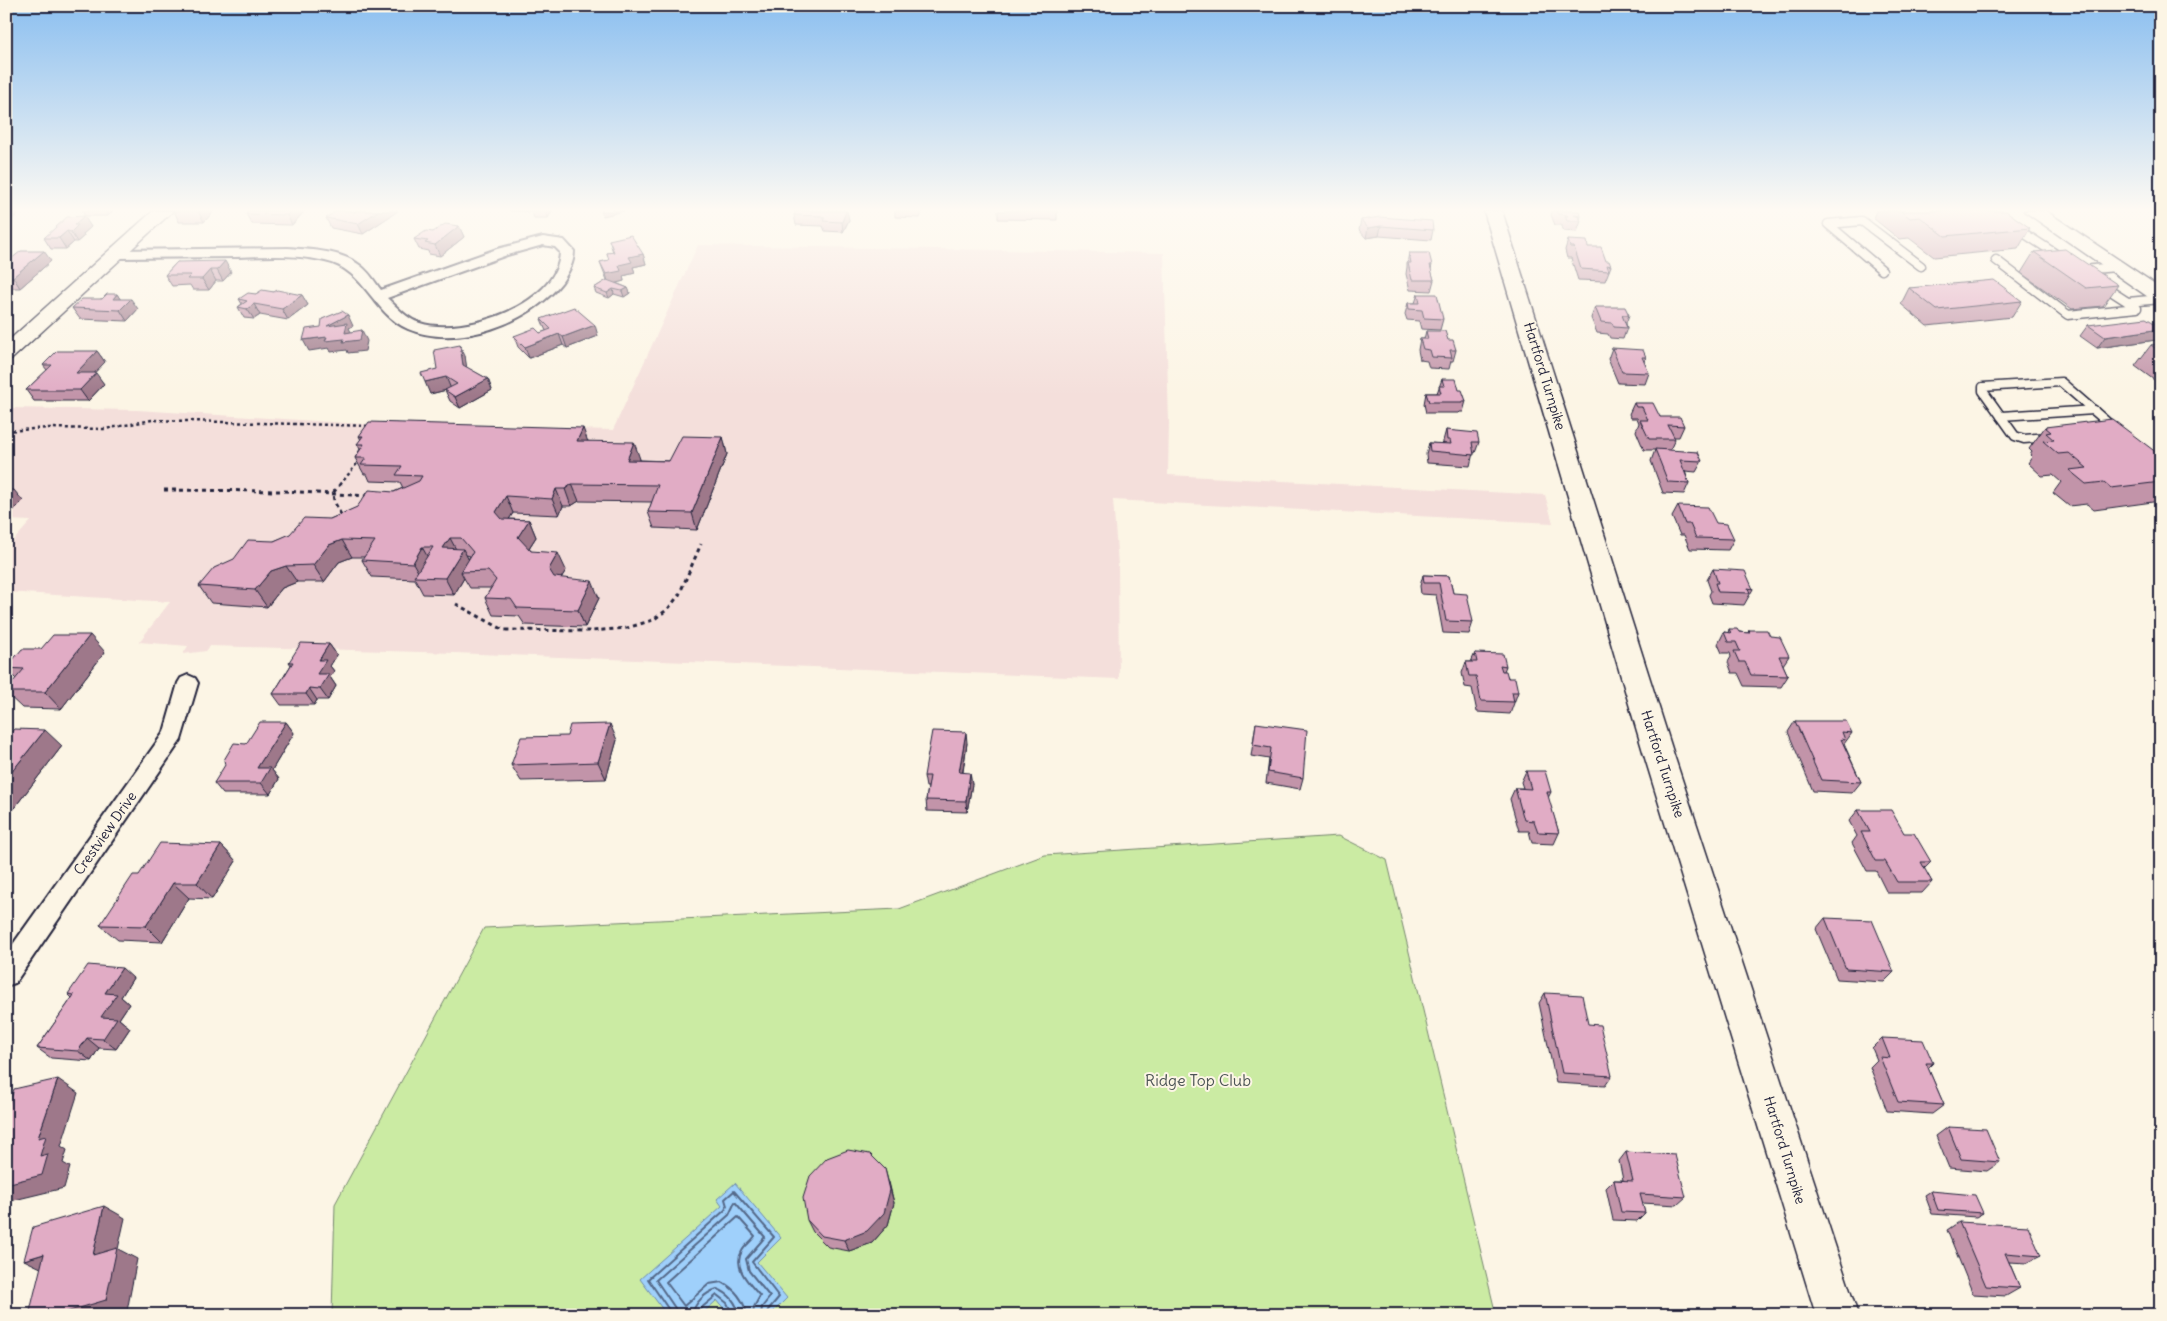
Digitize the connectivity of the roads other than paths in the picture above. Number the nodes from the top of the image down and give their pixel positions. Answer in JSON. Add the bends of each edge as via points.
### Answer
{"nodes":[{"id":1,"x":96,"y":273,"type":"edge"},
{"id":2,"x":358,"y":273,"type":"edge"},
{"id":3,"x":444,"y":273,"type":"edge"},
{"id":4,"x":561,"y":273,"type":"edge"},
{"id":5,"x":1512,"y":273,"type":"edge"},
{"id":6,"x":2013,"y":273,"type":"edge"},
{"id":7,"x":2084,"y":273,"type":"edge"},
{"id":8,"x":2124,"y":273,"type":"edge"},
{"id":9,"x":2089,"y":276,"type":"edge"},
{"id":10,"x":2097,"y":281,"type":"edge"},
{"id":11,"x":378,"y":296,"type":"junction"},
{"id":12,"x":2161,"y":298,"type":"edge"},
{"id":13,"x":2128,"y":302,"type":"junction"},
{"id":14,"x":6,"y":354,"type":"edge"},
{"id":15,"x":2094,"y":410,"type":"junction"},
{"id":16,"x":2001,"y":416,"type":"junction"},
{"id":17,"x":2117,"y":431,"type":"junction"},
{"id":18,"x":2108,"y":432,"type":"edge"},
{"id":19,"x":2061,"y":436,"type":"edge"},
{"id":20,"x":2124,"y":437,"type":"edge"},
{"id":21,"x":188,"y":684,"type":"dead end"},
{"id":22,"x":6,"y":975,"type":"edge"},
{"id":23,"x":1837,"y":1315,"type":"edge"}],
"edges":[{"from":1,"to":14,"type":"main road"},
{"from":2,"to":11,"type":"street"},
{"from":3,"to":11,"type":"street"},
{"from":4,"to":11,"type":"street","via":[[544,295],[523,309],[483,327],[467,330],[446,331],[416,326],[396,315]]},
{"from":5,"to":23,"type":"main road","name":"Hartford Turnpike","via":[[1659,755]]},
{"from":6,"to":13,"type":"lane","via":[[2068,315],[2137,308]]},
{"from":7,"to":9,"type":"lane"},
{"from":8,"to":12,"type":"main road"},
{"from":10,"to":13,"type":"lane"},
{"from":12,"to":13,"type":"lane"},
{"from":15,"to":16,"type":"lane"},
{"from":15,"to":16,"type":"lane","via":[[2057,381],[1983,387]]},
{"from":15,"to":17,"type":"lane"},
{"from":16,"to":19,"type":"lane","via":[[2019,438]]},
{"from":17,"to":18,"type":"lane"},
{"from":17,"to":20,"type":"lane"},
{"from":21,"to":22,"type":"street","name":"Crestview Drive","via":[[174,734]]}]}
